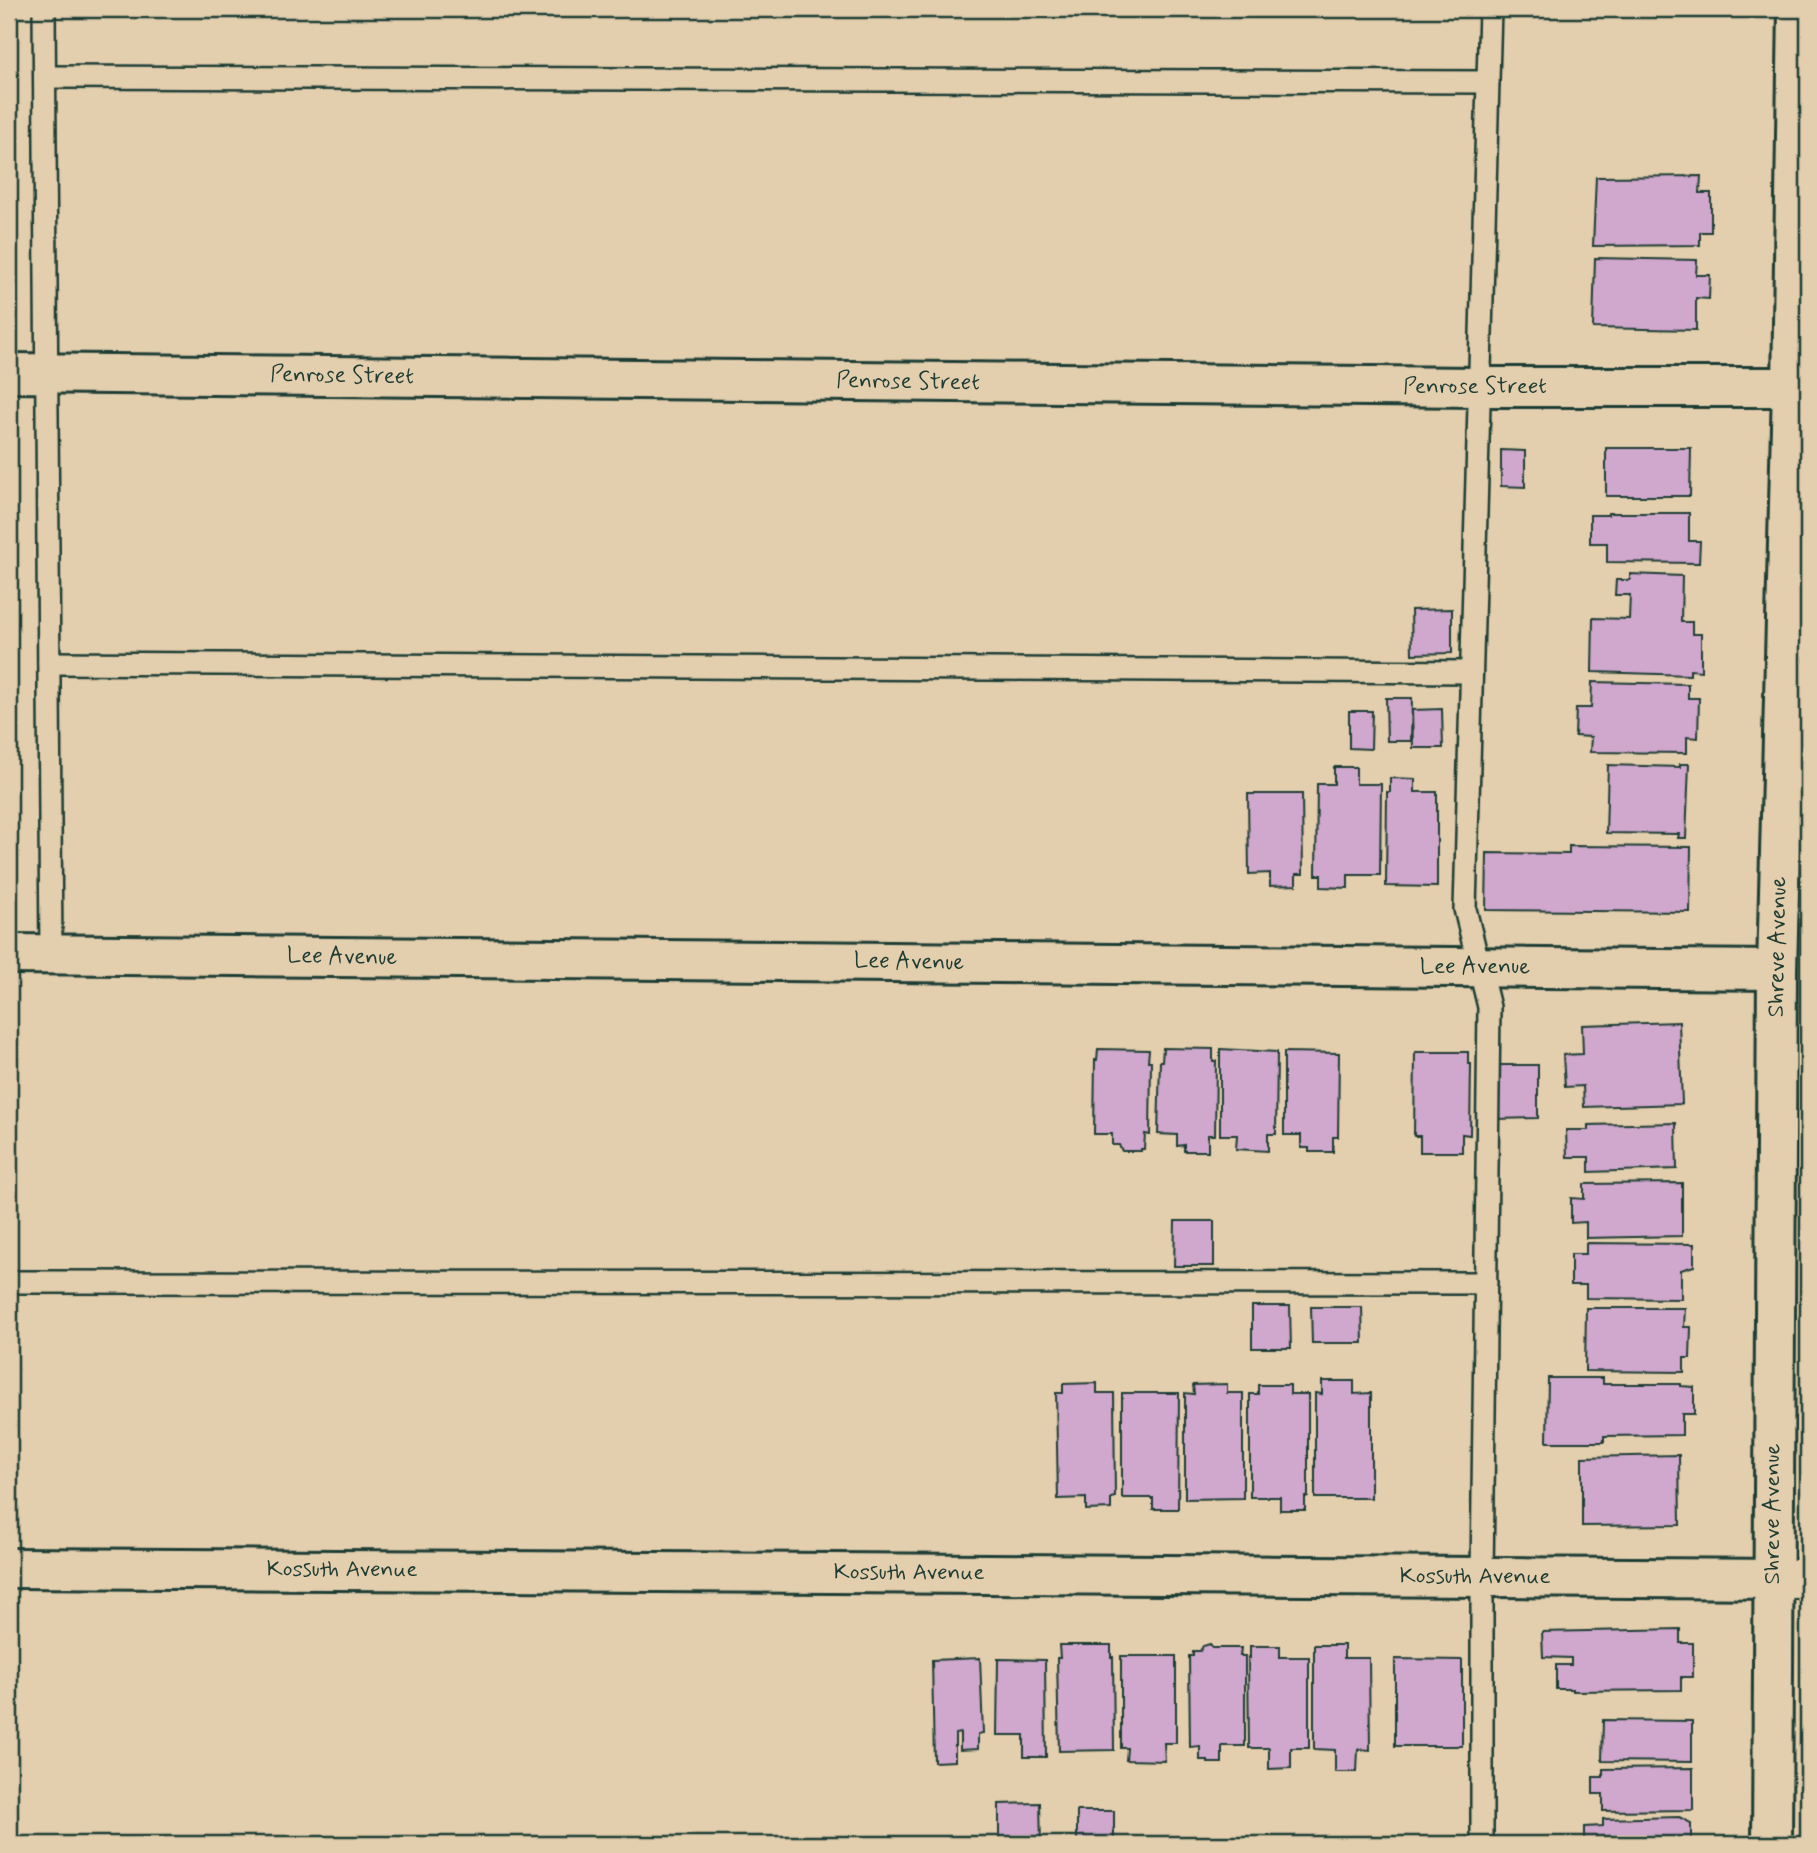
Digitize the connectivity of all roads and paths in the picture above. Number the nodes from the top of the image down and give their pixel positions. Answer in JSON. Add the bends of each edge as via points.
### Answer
{"nodes":[{"id":1,"x":44,"y":9,"type":"edge"},
{"id":2,"x":1490,"y":9,"type":"edge"},
{"id":3,"x":1798,"y":9,"type":"edge"},
{"id":4,"x":45,"y":77,"type":"junction"},
{"id":5,"x":1488,"y":82,"type":"junction"},
{"id":6,"x":9,"y":373,"type":"edge"},
{"id":7,"x":47,"y":373,"type":"junction"},
{"id":8,"x":1478,"y":387,"type":"junction"},
{"id":9,"x":1800,"y":387,"type":"edge"},
{"id":10,"x":49,"y":663,"type":"junction"},
{"id":11,"x":1471,"y":672,"type":"junction"},
{"id":12,"x":9,"y":954,"type":"edge"},
{"id":13,"x":51,"y":955,"type":"junction"},
{"id":14,"x":1479,"y":967,"type":"junction"},
{"id":15,"x":1793,"y":970,"type":"edge"},
{"id":16,"x":9,"y":1282,"type":"edge"},
{"id":17,"x":1486,"y":1283,"type":"junction"},
{"id":18,"x":9,"y":1568,"type":"edge"},
{"id":19,"x":1482,"y":1577,"type":"junction"},
{"id":20,"x":1791,"y":1579,"type":"edge"},
{"id":21,"x":1482,"y":1844,"type":"edge"},
{"id":22,"x":1772,"y":1844,"type":"edge"}],
"edges":[{"from":1,"to":4,"type":"lane"},
{"from":2,"to":5,"type":"lane"},
{"from":3,"to":9,"type":"street","name":"Shreve Avenue"},
{"from":4,"to":5,"type":"lane"},
{"from":4,"to":7,"type":"lane"},
{"from":5,"to":8,"type":"lane"},
{"from":6,"to":7,"type":"street","name":"Penrose Street"},
{"from":7,"to":8,"type":"street","name":"Penrose Street"},
{"from":7,"to":10,"type":"lane"},
{"from":8,"to":9,"type":"street","name":"Penrose Street"},
{"from":8,"to":11,"type":"lane"},
{"from":9,"to":15,"type":"street","name":"Shreve Avenue"},
{"from":10,"to":11,"type":"lane"},
{"from":10,"to":13,"type":"lane"},
{"from":11,"to":14,"type":"lane","via":[[1465,909]]},
{"from":12,"to":13,"type":"street","name":"Lee Avenue"},
{"from":13,"to":14,"type":"street","name":"Lee Avenue"},
{"from":14,"to":15,"type":"street","name":"Lee Avenue"},
{"from":14,"to":17,"type":"lane","via":[[1489,1007]]},
{"from":15,"to":20,"type":"street","name":"Shreve Avenue"},
{"from":16,"to":17,"type":"lane"},
{"from":17,"to":19,"type":"lane"},
{"from":18,"to":19,"type":"street","name":"Kossuth Avenue"},
{"from":19,"to":20,"type":"street","name":"Kossuth Avenue"},
{"from":19,"to":21,"type":"lane"},
{"from":20,"to":22,"type":"street","name":"Shreve Avenue"}]}
